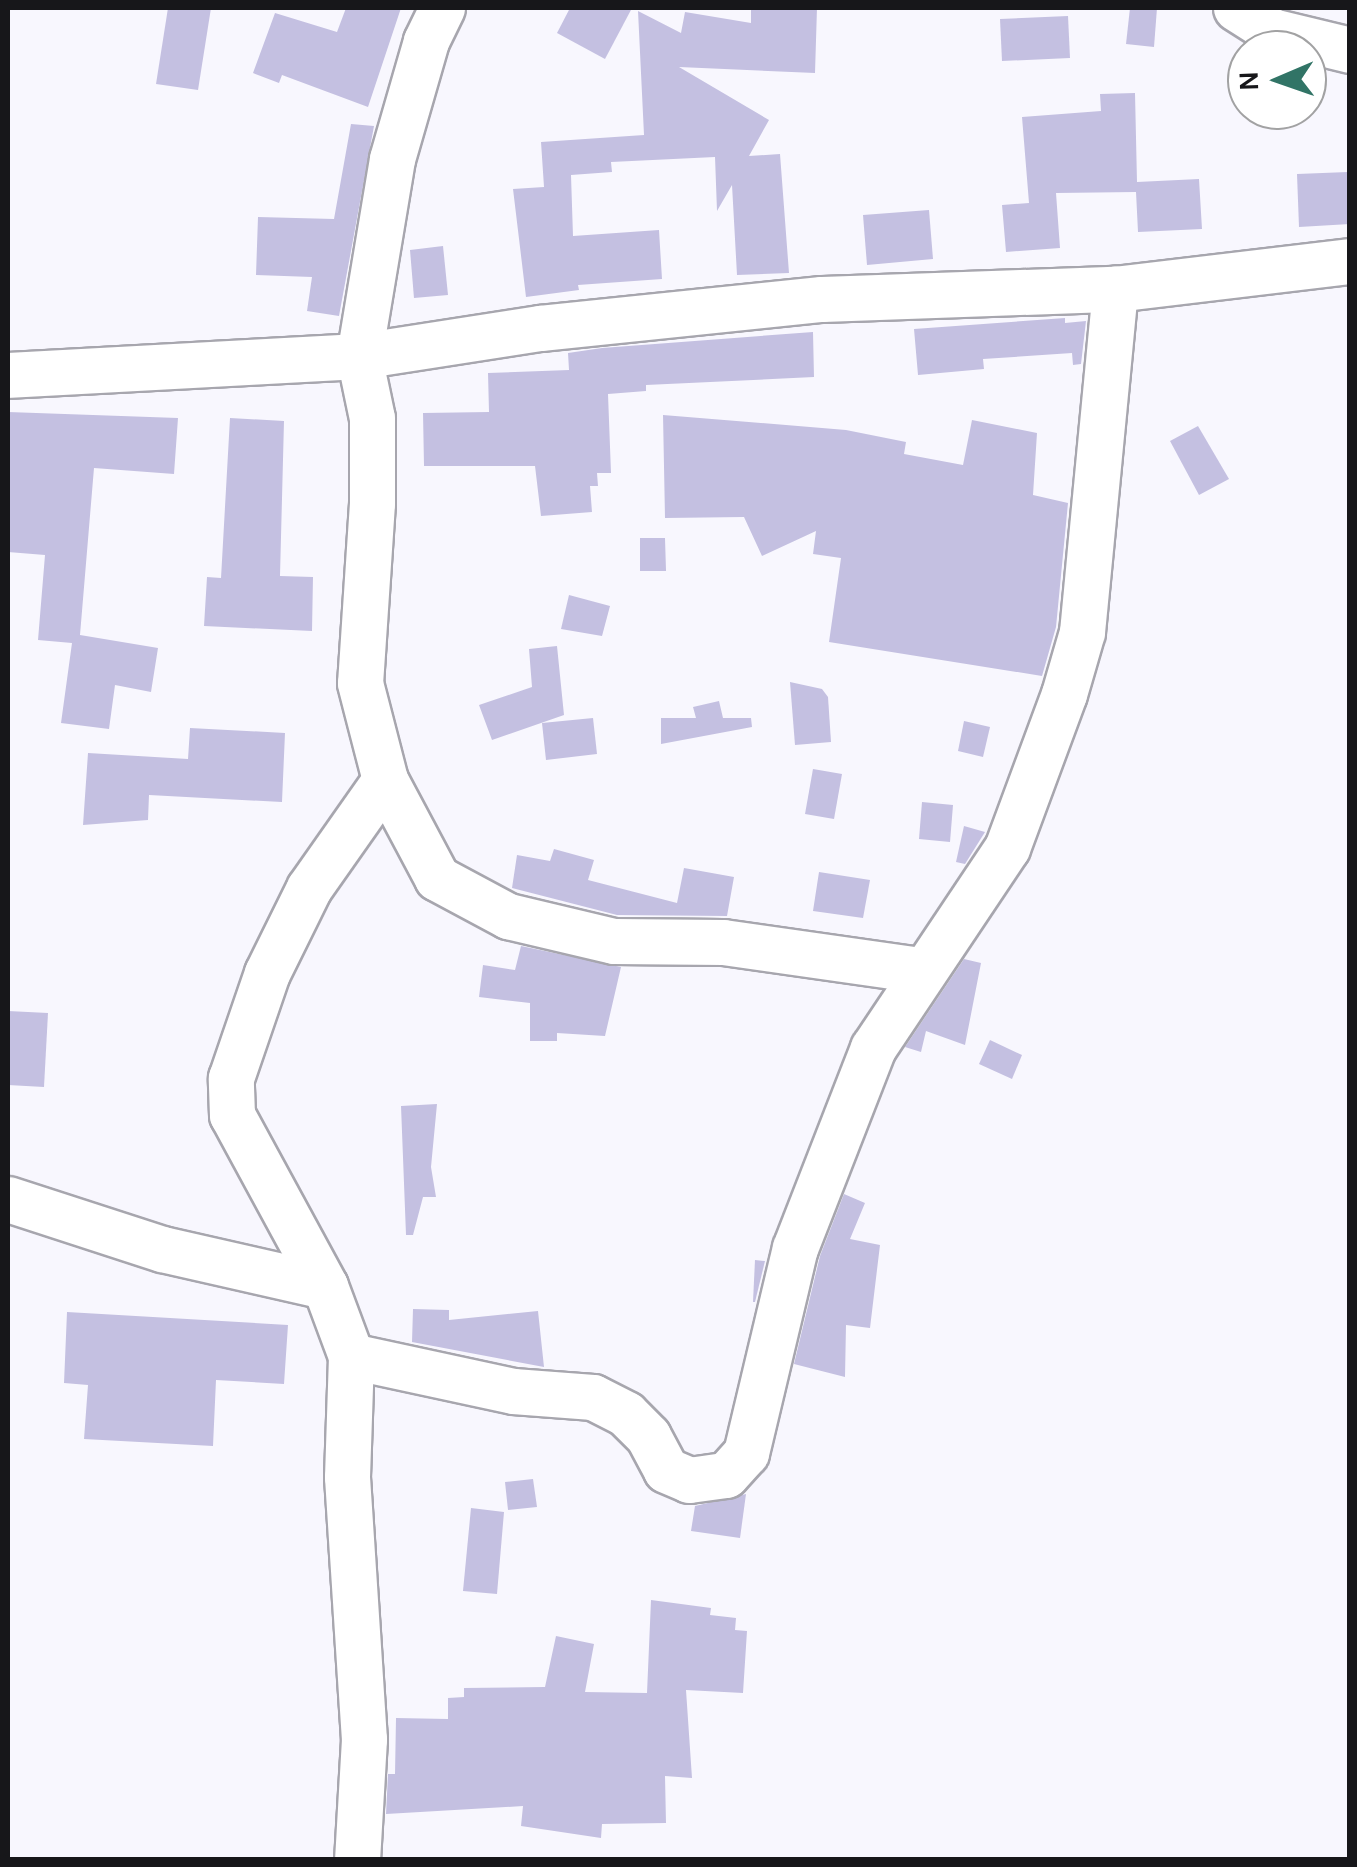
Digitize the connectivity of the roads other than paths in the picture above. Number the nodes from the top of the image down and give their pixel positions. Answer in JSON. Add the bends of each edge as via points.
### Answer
{"nodes":[{"id":1,"x":442,"y":8,"type":"edge"},
{"id":2,"x":1236,"y":8,"type":"edge"},
{"id":3,"x":1350,"y":50,"type":"edge"},
{"id":4,"x":1350,"y":261,"type":"edge"},
{"id":5,"x":1115,"y":289,"type":"junction"},
{"id":6,"x":359,"y":356,"type":"junction"},
{"id":7,"x":8,"y":375,"type":"edge"},
{"id":8,"x":385,"y":780,"type":"junction"},
{"id":9,"x":920,"y":970,"type":"junction"},
{"id":10,"x":8,"y":1199,"type":"edge"},
{"id":11,"x":325,"y":1286,"type":"junction"},
{"id":12,"x":350,"y":1356,"type":"junction"},
{"id":13,"x":356,"y":1860,"type":"edge"}],
"edges":[{"from":1,"to":6,"type":"street","via":[[392,160]]},
{"from":2,"to":3,"type":"street","via":[[1272,31]]},
{"from":4,"to":5,"type":"street"},
{"from":5,"to":6,"type":"street","via":[[822,299],[540,328]]},
{"from":5,"to":9,"type":"street","via":[[1082,632],[1008,848]]},
{"from":6,"to":7,"type":"street"},
{"from":6,"to":8,"type":"street","via":[[372,418],[360,683]]},
{"from":8,"to":9,"type":"street","via":[[437,878],[508,916],[614,941],[723,942]]},
{"from":8,"to":11,"type":"street","via":[[308,888],[267,973],[231,1078],[232,1115]]},
{"from":9,"to":12,"type":"street","via":[[873,1048],[810,1212],[746,1452],[726,1475],[690,1480],[666,1470],[648,1436],[593,1398],[513,1392]]},
{"from":10,"to":11,"type":"street","via":[[162,1249]]},
{"from":11,"to":12,"type":"street"},
{"from":12,"to":13,"type":"street","via":[[347,1478],[364,1739]]}]}
